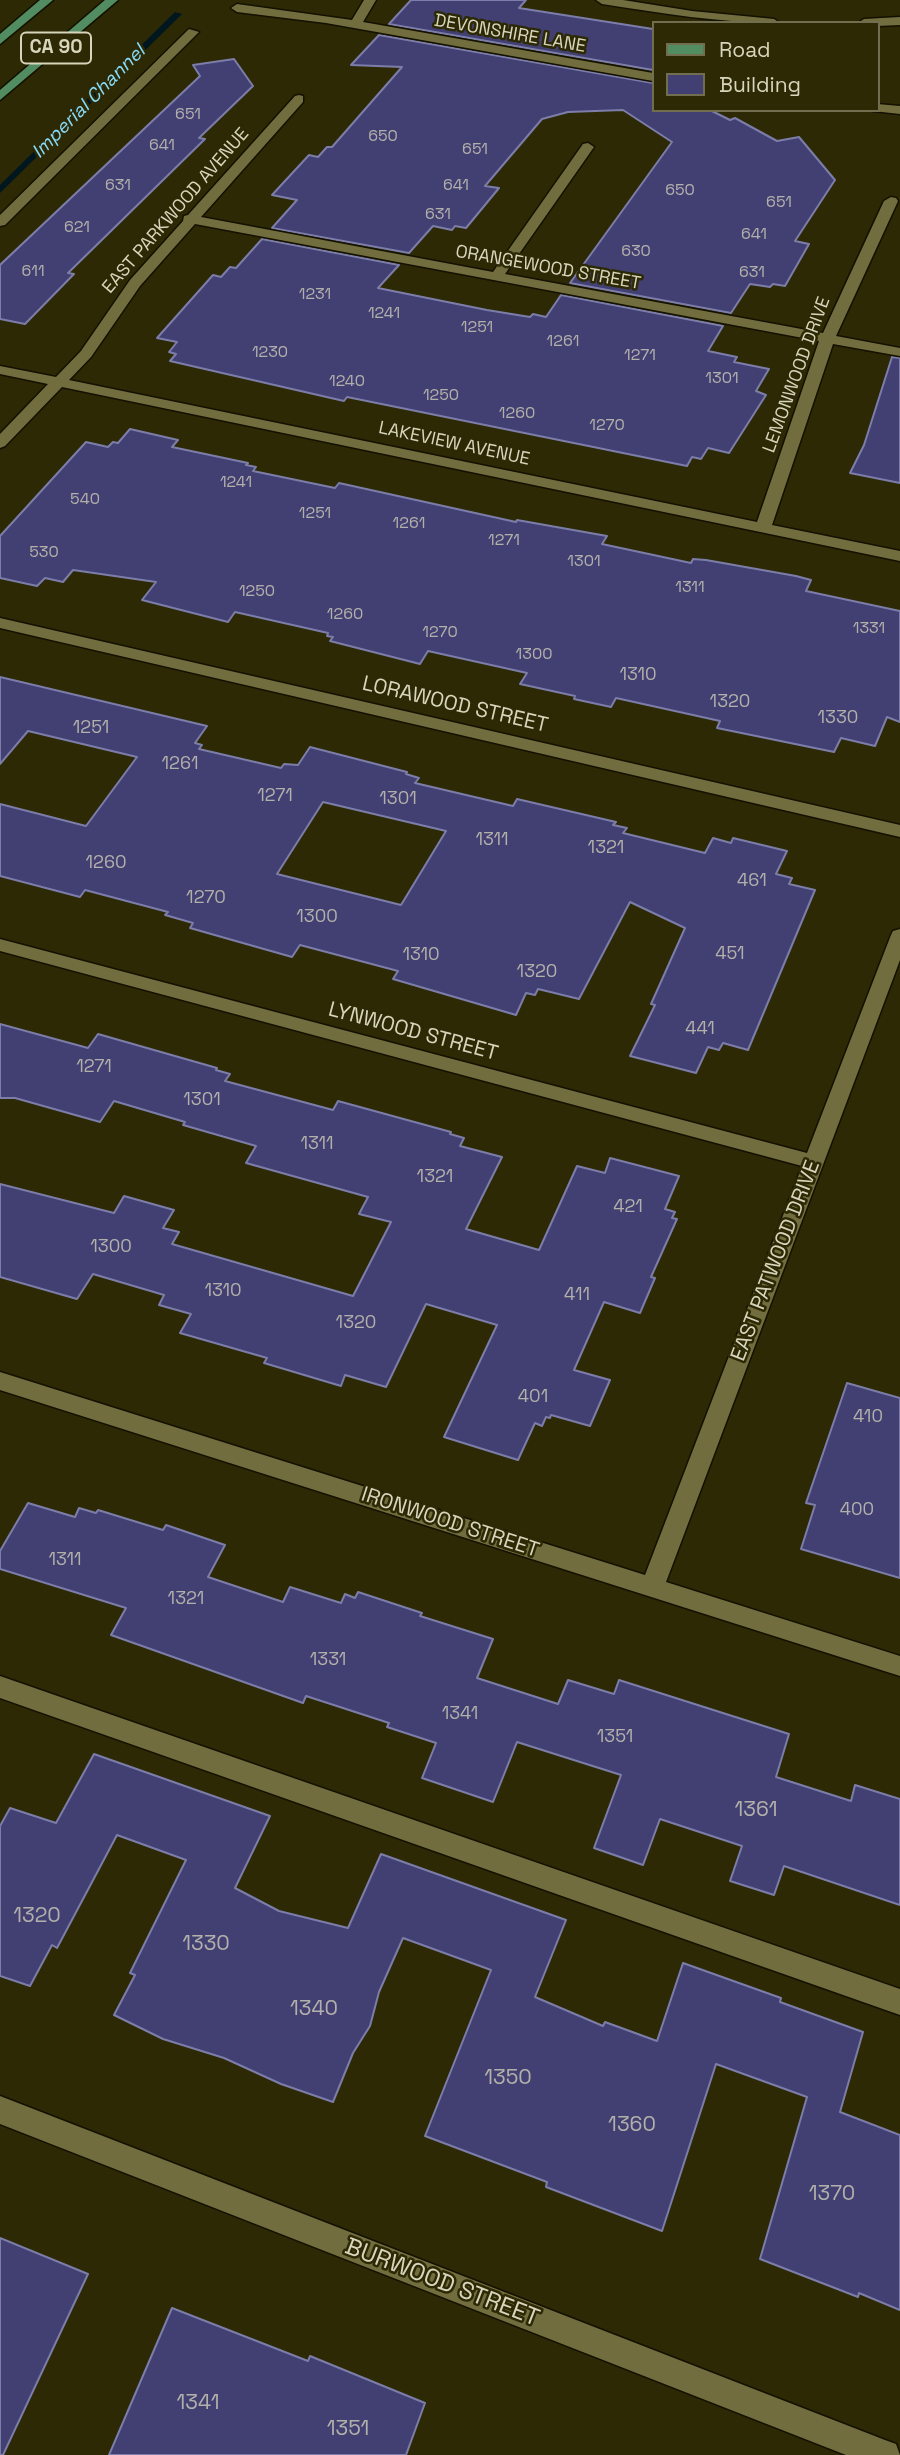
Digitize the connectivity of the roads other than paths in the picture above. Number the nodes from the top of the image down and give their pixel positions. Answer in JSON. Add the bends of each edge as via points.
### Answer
{"nodes":[{"id":1,"x":47,"y":0,"type":"edge"},
{"id":2,"x":112,"y":0,"type":"edge"},
{"id":3,"x":370,"y":0,"type":"edge"},
{"id":4,"x":602,"y":0,"type":"edge"},
{"id":5,"x":680,"y":0,"type":"edge"},
{"id":6,"x":237,"y":8,"type":"dead end"},
{"id":7,"x":670,"y":12,"type":"junction"},
{"id":8,"x":755,"y":21,"type":"edge"},
{"id":9,"x":900,"y":21,"type":"edge"},
{"id":10,"x":879,"y":22,"type":"edge"},
{"id":11,"x":355,"y":25,"type":"junction"},
{"id":12,"x":193,"y":32,"type":"dead end"},
{"id":13,"x":0,"y":40,"type":"edge"},
{"id":14,"x":652,"y":77,"type":"edge"},
{"id":15,"x":0,"y":96,"type":"edge"},
{"id":16,"x":299,"y":99,"type":"dead end"},
{"id":17,"x":879,"y":108,"type":"edge"},
{"id":18,"x":900,"y":110,"type":"edge"},
{"id":19,"x":588,"y":147,"type":"dead end"},
{"id":20,"x":891,"y":201,"type":"dead end"},
{"id":21,"x":189,"y":219,"type":"junction"},
{"id":22,"x":0,"y":222,"type":"edge"},
{"id":23,"x":495,"y":278,"type":"junction"},
{"id":24,"x":827,"y":338,"type":"junction"},
{"id":25,"x":900,"y":352,"type":"edge"},
{"id":26,"x":0,"y":370,"type":"edge"},
{"id":27,"x":59,"y":383,"type":"junction"},
{"id":28,"x":0,"y":443,"type":"edge"},
{"id":29,"x":763,"y":527,"type":"junction"},
{"id":30,"x":900,"y":556,"type":"edge"},
{"id":31,"x":0,"y":623,"type":"edge"},
{"id":32,"x":900,"y":831,"type":"edge"},
{"id":33,"x":900,"y":935,"type":"edge"},
{"id":34,"x":0,"y":945,"type":"edge"},
{"id":35,"x":814,"y":1162,"type":"junction"},
{"id":36,"x":0,"y":1381,"type":"edge"},
{"id":37,"x":652,"y":1587,"type":"junction"},
{"id":38,"x":900,"y":1667,"type":"edge"},
{"id":39,"x":0,"y":1686,"type":"edge"},
{"id":40,"x":900,"y":2002,"type":"edge"},
{"id":41,"x":0,"y":2110,"type":"edge"},
{"id":42,"x":885,"y":2455,"type":"edge"}],
"edges":[{"from":1,"to":13,"type":"main road","number":"CA 90"},
{"from":2,"to":15,"type":"main road","number":"CA 90"},
{"from":3,"to":11,"type":"street"},
{"from":4,"to":7,"type":"street"},
{"from":5,"to":7,"type":"street"},
{"from":6,"to":11,"type":"street","name":"DEVONSHIRE LANE"},
{"from":7,"to":8,"type":"street"},
{"from":9,"to":10,"type":"street"},
{"from":11,"to":14,"type":"street","name":"DEVONSHIRE LANE"},
{"from":12,"to":22,"type":"street"},
{"from":16,"to":21,"type":"street","name":"EAST PARKWOOD AVENUE"},
{"from":17,"to":18,"type":"street"},
{"from":19,"to":23,"type":"street"},
{"from":20,"to":24,"type":"street","name":"LEMONWOOD DRIVE"},
{"from":21,"to":23,"type":"street","name":"ORANGEWOOD STREET"},
{"from":21,"to":27,"type":"street","name":"EAST PARKWOOD AVENUE"},
{"from":23,"to":24,"type":"street","name":"ORANGEWOOD STREET"},
{"from":24,"to":25,"type":"street","name":"ORANGEWOOD STREET"},
{"from":24,"to":29,"type":"street","name":"LEMONWOOD DRIVE"},
{"from":26,"to":27,"type":"street","name":"LAKEVIEW AVENUE"},
{"from":27,"to":28,"type":"street","name":"EAST PARKWOOD AVENUE"},
{"from":27,"to":29,"type":"street","name":"LAKEVIEW AVENUE"},
{"from":29,"to":30,"type":"street","name":"LAKEVIEW AVENUE"},
{"from":31,"to":32,"type":"street","name":"LORAWOOD STREET"},
{"from":33,"to":35,"type":"street","name":"EAST PATWOOD DRIVE"},
{"from":34,"to":35,"type":"street","name":"LYNWOOD STREET"},
{"from":35,"to":37,"type":"street","name":"EAST PATWOOD DRIVE"},
{"from":36,"to":37,"type":"street","name":"IRONWOOD STREET"},
{"from":37,"to":38,"type":"street","name":"IRONWOOD STREET"},
{"from":39,"to":40,"type":"street"},
{"from":41,"to":42,"type":"street","name":"BURWOOD STREET"}]}
